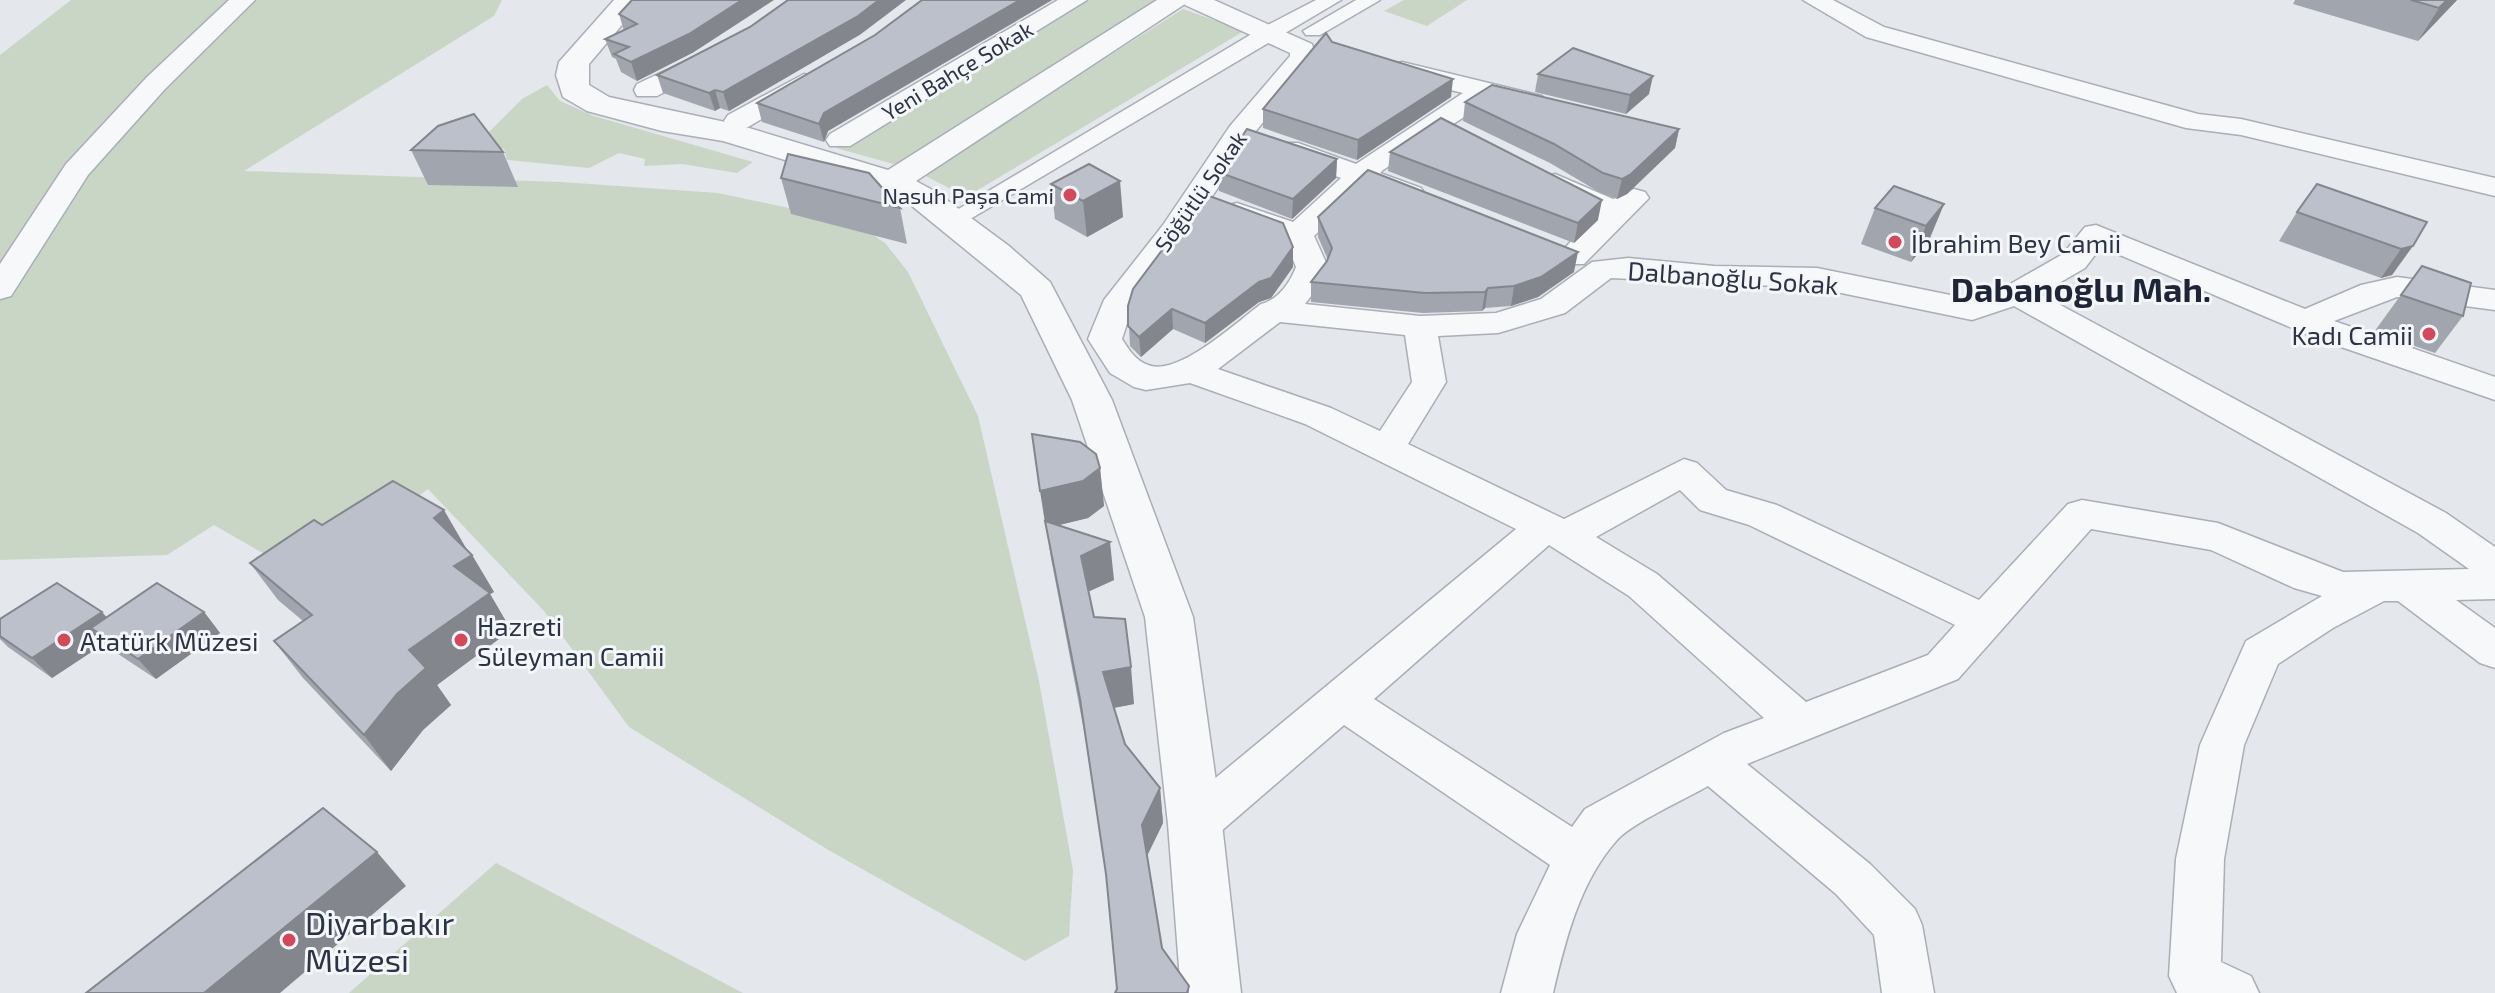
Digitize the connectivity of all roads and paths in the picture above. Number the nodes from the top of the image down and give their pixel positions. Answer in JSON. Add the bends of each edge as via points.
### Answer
{"nodes":[{"id":1,"x":243,"y":0,"type":"edge"},
{"id":2,"x":629,"y":0,"type":"edge"},
{"id":3,"x":1075,"y":0,"type":"edge"},
{"id":4,"x":1177,"y":0,"type":"edge"},
{"id":5,"x":1194,"y":0,"type":"edge"},
{"id":6,"x":1331,"y":0,"type":"edge"},
{"id":7,"x":1370,"y":0,"type":"edge"},
{"id":8,"x":1815,"y":0,"type":"edge"},
{"id":9,"x":1287,"y":42,"type":"junction"},
{"id":10,"x":728,"y":45,"type":"edge"},
{"id":11,"x":1371,"y":61,"type":"edge"},
{"id":12,"x":832,"y":65,"type":"edge"},
{"id":13,"x":1485,"y":91,"type":"junction"},
{"id":14,"x":654,"y":106,"type":"junction"},
{"id":15,"x":1560,"y":108,"type":"edge"},
{"id":16,"x":738,"y":121,"type":"dead end"},
{"id":17,"x":1240,"y":132,"type":"junction"},
{"id":18,"x":840,"y":140,"type":"dead end"},
{"id":19,"x":1525,"y":165,"type":"edge"},
{"id":20,"x":1362,"y":174,"type":"junction"},
{"id":21,"x":892,"y":182,"type":"junction"},
{"id":22,"x":2495,"y":187,"type":"edge"},
{"id":23,"x":1197,"y":197,"type":"junction"},
{"id":24,"x":1432,"y":203,"type":"edge"},
{"id":25,"x":952,"y":220,"type":"junction"},
{"id":26,"x":1298,"y":234,"type":"junction"},
{"id":27,"x":1576,"y":258,"type":"junction"},
{"id":28,"x":0,"y":289,"type":"edge"},
{"id":29,"x":2016,"y":294,"type":"junction"},
{"id":30,"x":2495,"y":300,"type":"edge"},
{"id":31,"x":1283,"y":310,"type":"junction"},
{"id":32,"x":2305,"y":322,"type":"junction"},
{"id":33,"x":1420,"y":326,"type":"junction"},
{"id":34,"x":1192,"y":372,"type":"junction"},
{"id":35,"x":2495,"y":389,"type":"edge"},
{"id":36,"x":1387,"y":449,"type":"junction"},
{"id":37,"x":1555,"y":531,"type":"junction"},
{"id":38,"x":2495,"y":567,"type":"edge"},
{"id":39,"x":2495,"y":584,"type":"edge"},
{"id":40,"x":2393,"y":586,"type":"junction"},
{"id":41,"x":1984,"y":621,"type":"junction"},
{"id":42,"x":2495,"y":651,"type":"edge"},
{"id":43,"x":1342,"y":701,"type":"junction"},
{"id":44,"x":1800,"y":723,"type":"junction"},
{"id":45,"x":1711,"y":762,"type":"junction"},
{"id":46,"x":1195,"y":824,"type":"junction"},
{"id":47,"x":1578,"y":857,"type":"junction"},
{"id":48,"x":1211,"y":993,"type":"edge"},
{"id":49,"x":1527,"y":993,"type":"edge"},
{"id":50,"x":1908,"y":993,"type":"edge"},
{"id":51,"x":2233,"y":993,"type":"edge"}],
"edges":[{"from":1,"to":28,"type":"street","via":[[76,170]]},
{"from":2,"to":14,"type":"street","via":[[574,62],[574,90],[598,104]]},
{"from":3,"to":18,"type":"street","name":"Yeni Bahçe Sokak"},
{"from":4,"to":21,"type":"street"},
{"from":5,"to":9,"type":"street"},
{"from":6,"to":9,"type":"street"},
{"from":7,"to":9,"type":"street"},
{"from":8,"to":22,"type":"street","via":[[1875,32],[2196,122],[2241,127]]},
{"from":9,"to":17,"type":"street","name":"Söğütlü Sokak","via":[[1303,57]]},
{"from":9,"to":25,"type":"street"},
{"from":10,"to":14,"type":"street"},
{"from":11,"to":13,"type":"street"},
{"from":12,"to":16,"type":"street"},
{"from":13,"to":15,"type":"street"},
{"from":13,"to":20,"type":"street","via":[[1450,128]]},
{"from":14,"to":21,"type":"street"},
{"from":17,"to":20,"type":"street"},
{"from":17,"to":23,"type":"street","name":"Söğütlü Sokak"},
{"from":19,"to":27,"type":"street","via":[[1565,190],[1624,207]]},
{"from":20,"to":24,"type":"street"},
{"from":20,"to":26,"type":"street"},
{"from":21,"to":25,"type":"street"},
{"from":23,"to":26,"type":"street"},
{"from":23,"to":34,"type":"street","name":"Söğütlü Sokak","via":[[1116,307],[1105,339],[1122,365],[1146,379]]},
{"from":25,"to":46,"type":"street","via":[[1037,290],[1092,400],[1169,617]]},
{"from":26,"to":31,"type":"street","via":[[1312,267]]},
{"from":27,"to":29,"type":"street","name":"Dalbanoğlu Sokak","via":[[1817,278],[1972,310]]},
{"from":27,"to":33,"type":"street","name":"Dalbanoğlu Sokak","via":[[1579,290],[1526,317]]},
{"from":29,"to":32,"type":"street","via":[[2074,261],[2096,234]]},
{"from":29,"to":38,"type":"street","via":[[2432,523]]},
{"from":30,"to":32,"type":"street","via":[[2397,287],[2372,292]]},
{"from":31,"to":33,"type":"street","name":"Dalbanoğlu Sokak"},
{"from":31,"to":34,"type":"street","via":[[1257,321]]},
{"from":32,"to":35,"type":"street"},
{"from":33,"to":36,"type":"street","via":[[1429,382]]},
{"from":34,"to":36,"type":"street","via":[[1318,416]]},
{"from":36,"to":37,"type":"street"},
{"from":37,"to":41,"type":"street","via":[[1684,472],[1713,500],[1763,515]]},
{"from":37,"to":43,"type":"street"},
{"from":37,"to":44,"type":"street","via":[[1643,585]]},
{"from":39,"to":40,"type":"street"},
{"from":40,"to":41,"type":"street","via":[[2343,587],[2218,537],[2082,514]]},
{"from":40,"to":42,"type":"street"},
{"from":40,"to":51,"type":"street","via":[[2318,617],[2261,653],[2222,745],[2200,859],[2195,976]]},
{"from":41,"to":44,"type":"street","via":[[1943,667]]},
{"from":43,"to":46,"type":"street"},
{"from":43,"to":47,"type":"street"},
{"from":44,"to":45,"type":"street"},
{"from":45,"to":47,"type":"street","via":[[1602,823]]},
{"from":45,"to":50,"type":"street","via":[[1853,879],[1897,925]]},
{"from":46,"to":48,"type":"street"},
{"from":47,"to":49,"type":"street","via":[[1542,934]]}]}
